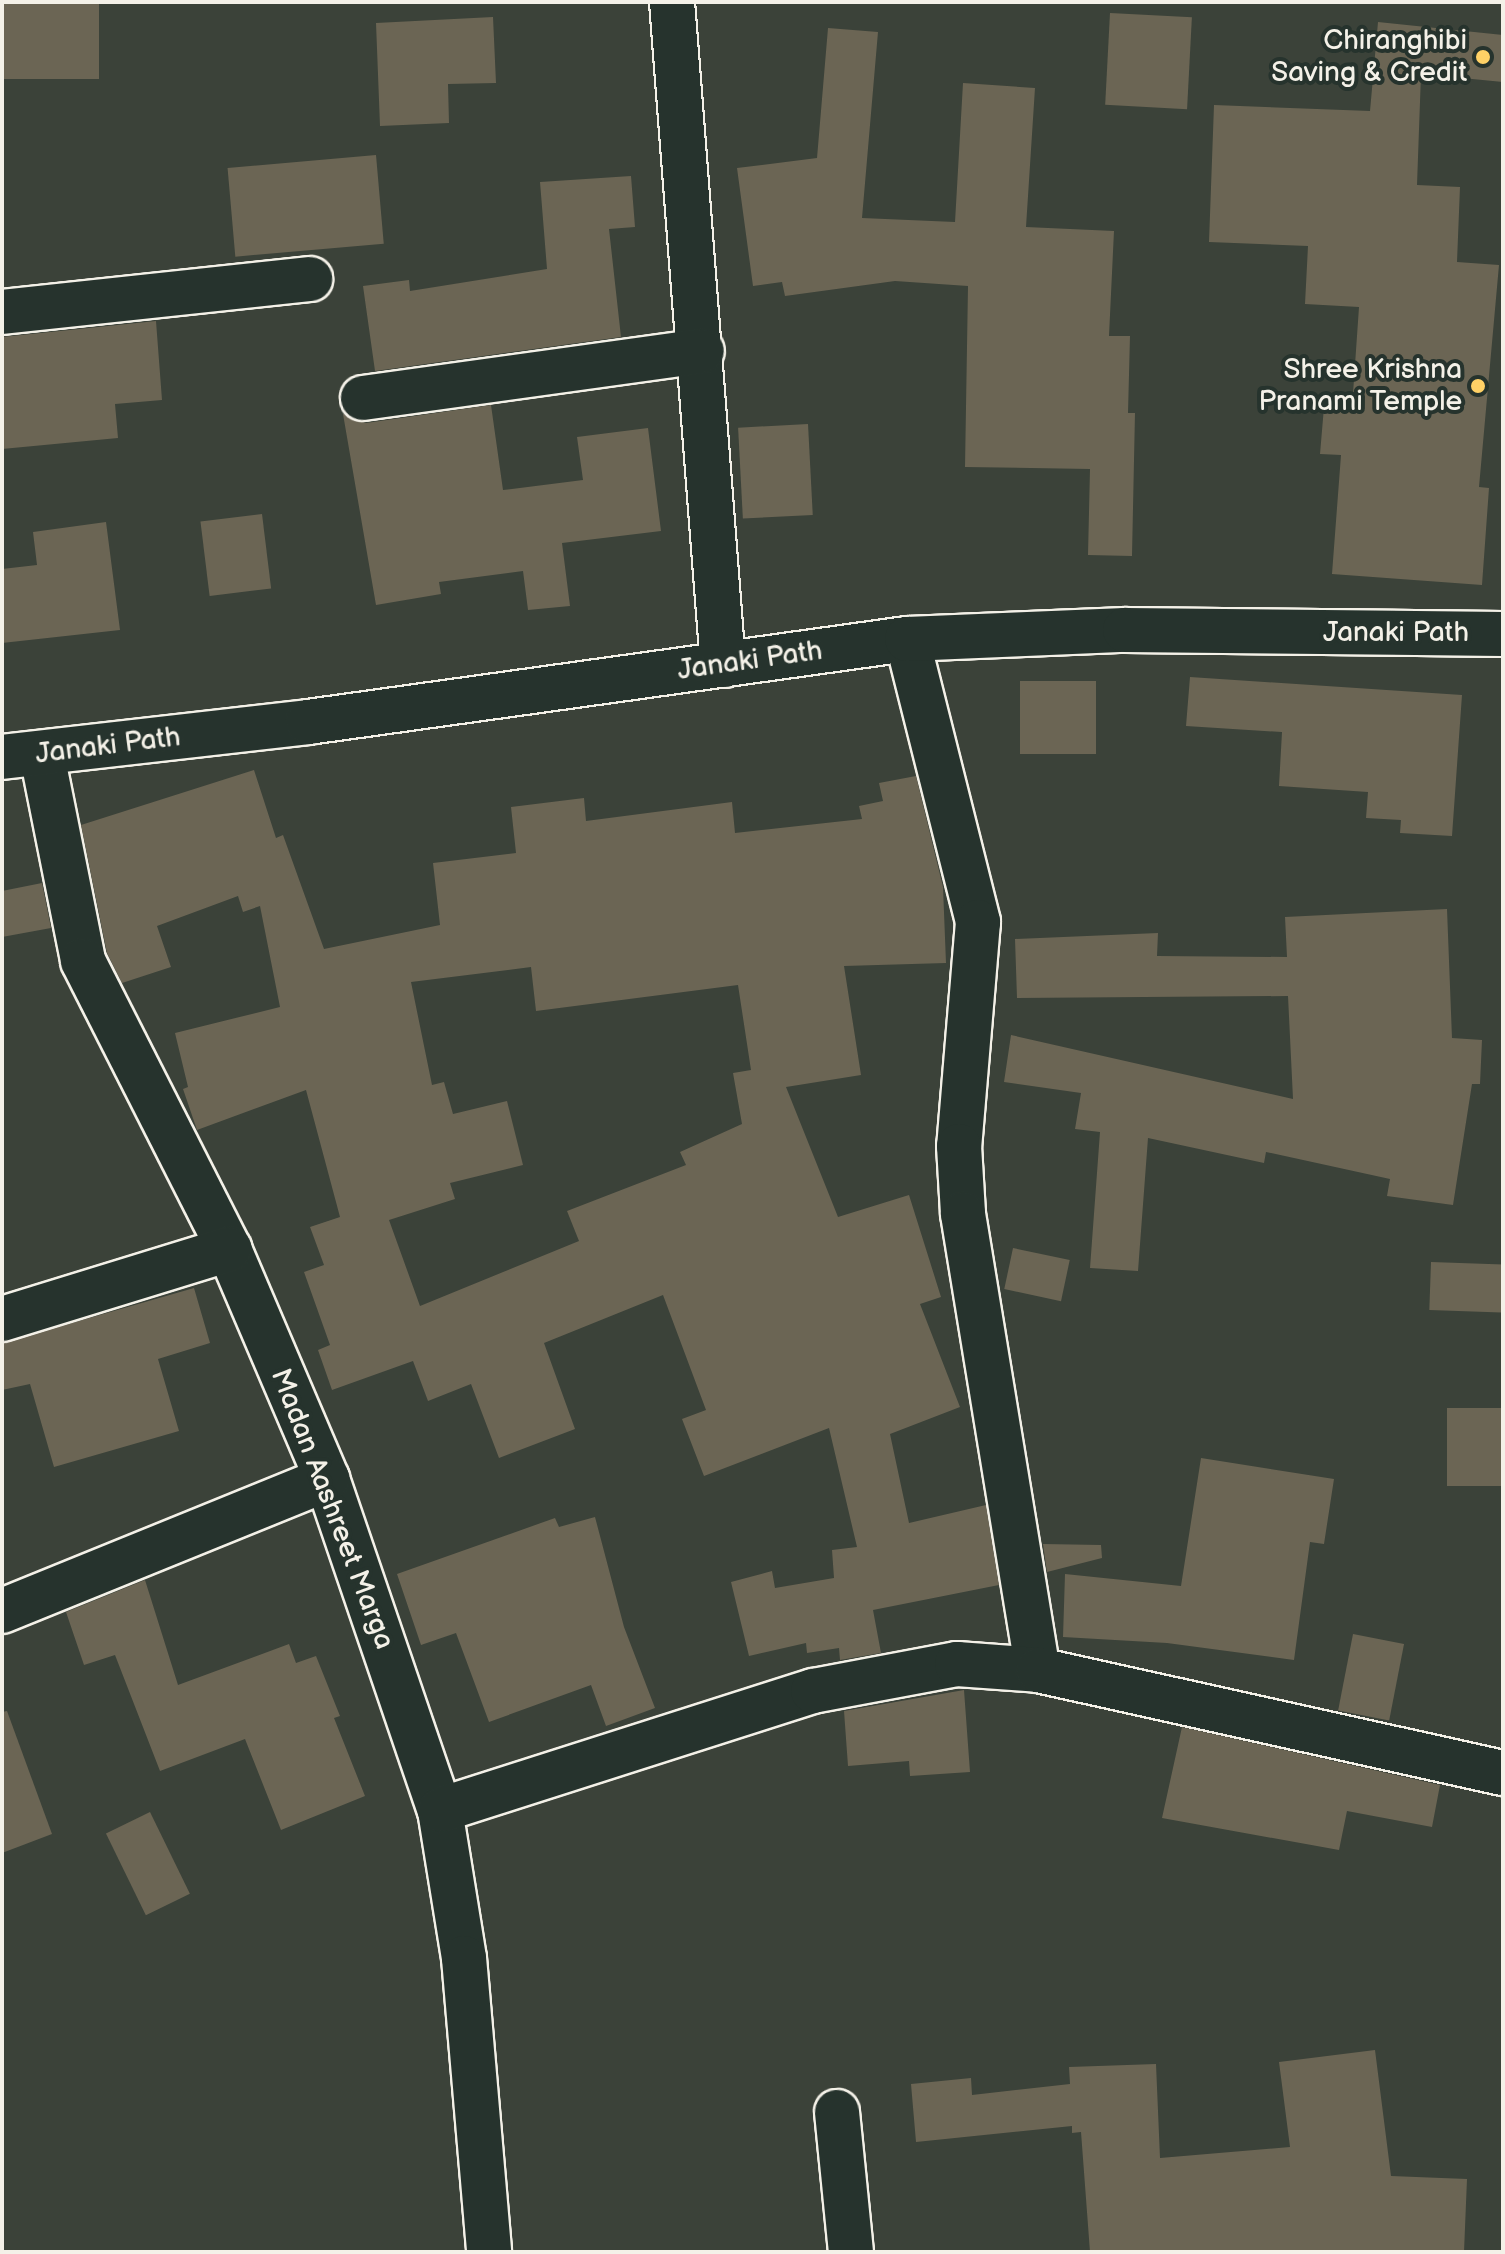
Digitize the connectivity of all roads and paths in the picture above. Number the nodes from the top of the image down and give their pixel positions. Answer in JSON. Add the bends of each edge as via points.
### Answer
{"nodes":[{"id":1,"x":672,"y":2,"type":"edge"},
{"id":2,"x":310,"y":279,"type":"dead end"},
{"id":3,"x":2,"y":312,"type":"edge"},
{"id":4,"x":702,"y":351,"type":"junction"},
{"id":5,"x":363,"y":398,"type":"dead end"},
{"id":6,"x":1503,"y":634,"type":"edge"},
{"id":7,"x":907,"y":639,"type":"junction"},
{"id":8,"x":723,"y":665,"type":"junction"},
{"id":9,"x":22,"y":756,"type":"edge"},
{"id":10,"x":229,"y":1249,"type":"junction"},
{"id":11,"x":2,"y":1319,"type":"edge"},
{"id":12,"x":327,"y":1479,"type":"junction"},
{"id":13,"x":2,"y":1611,"type":"edge"},
{"id":14,"x":1038,"y":1670,"type":"junction"},
{"id":15,"x":1503,"y":1773,"type":"edge"},
{"id":16,"x":440,"y":1810,"type":"junction"},
{"id":17,"x":837,"y":2112,"type":"dead end"},
{"id":18,"x":489,"y":2252,"type":"edge"},
{"id":19,"x":851,"y":2252,"type":"edge"}],
"edges":[{"from":1,"to":4,"type":"street"},
{"from":2,"to":3,"type":"street"},
{"from":4,"to":5,"type":"street"},
{"from":4,"to":8,"type":"street"},
{"from":6,"to":7,"type":"street","name":"Janaki Path","via":[[1125,630]]},
{"from":7,"to":8,"type":"street","name":"Janaki Path"},
{"from":7,"to":14,"type":"street","via":[[978,922],[959,1146],[963,1214]]},
{"from":8,"to":9,"type":"street","name":"Janaki Path"},
{"from":9,"to":10,"type":"street","name":"Madan Aashreet Marga","via":[[83,961]]},
{"from":10,"to":11,"type":"street"},
{"from":10,"to":12,"type":"street","name":"Madan Aashreet Marga"},
{"from":12,"to":13,"type":"street"},
{"from":12,"to":16,"type":"street","name":"Madan Aashreet Marga"},
{"from":14,"to":15,"type":"street"},
{"from":14,"to":16,"type":"street","via":[[957,1664],[813,1691]]},
{"from":16,"to":18,"type":"street","name":"Madan Aashreet Marga","via":[[464,1958]]},
{"from":17,"to":19,"type":"street"}]}
